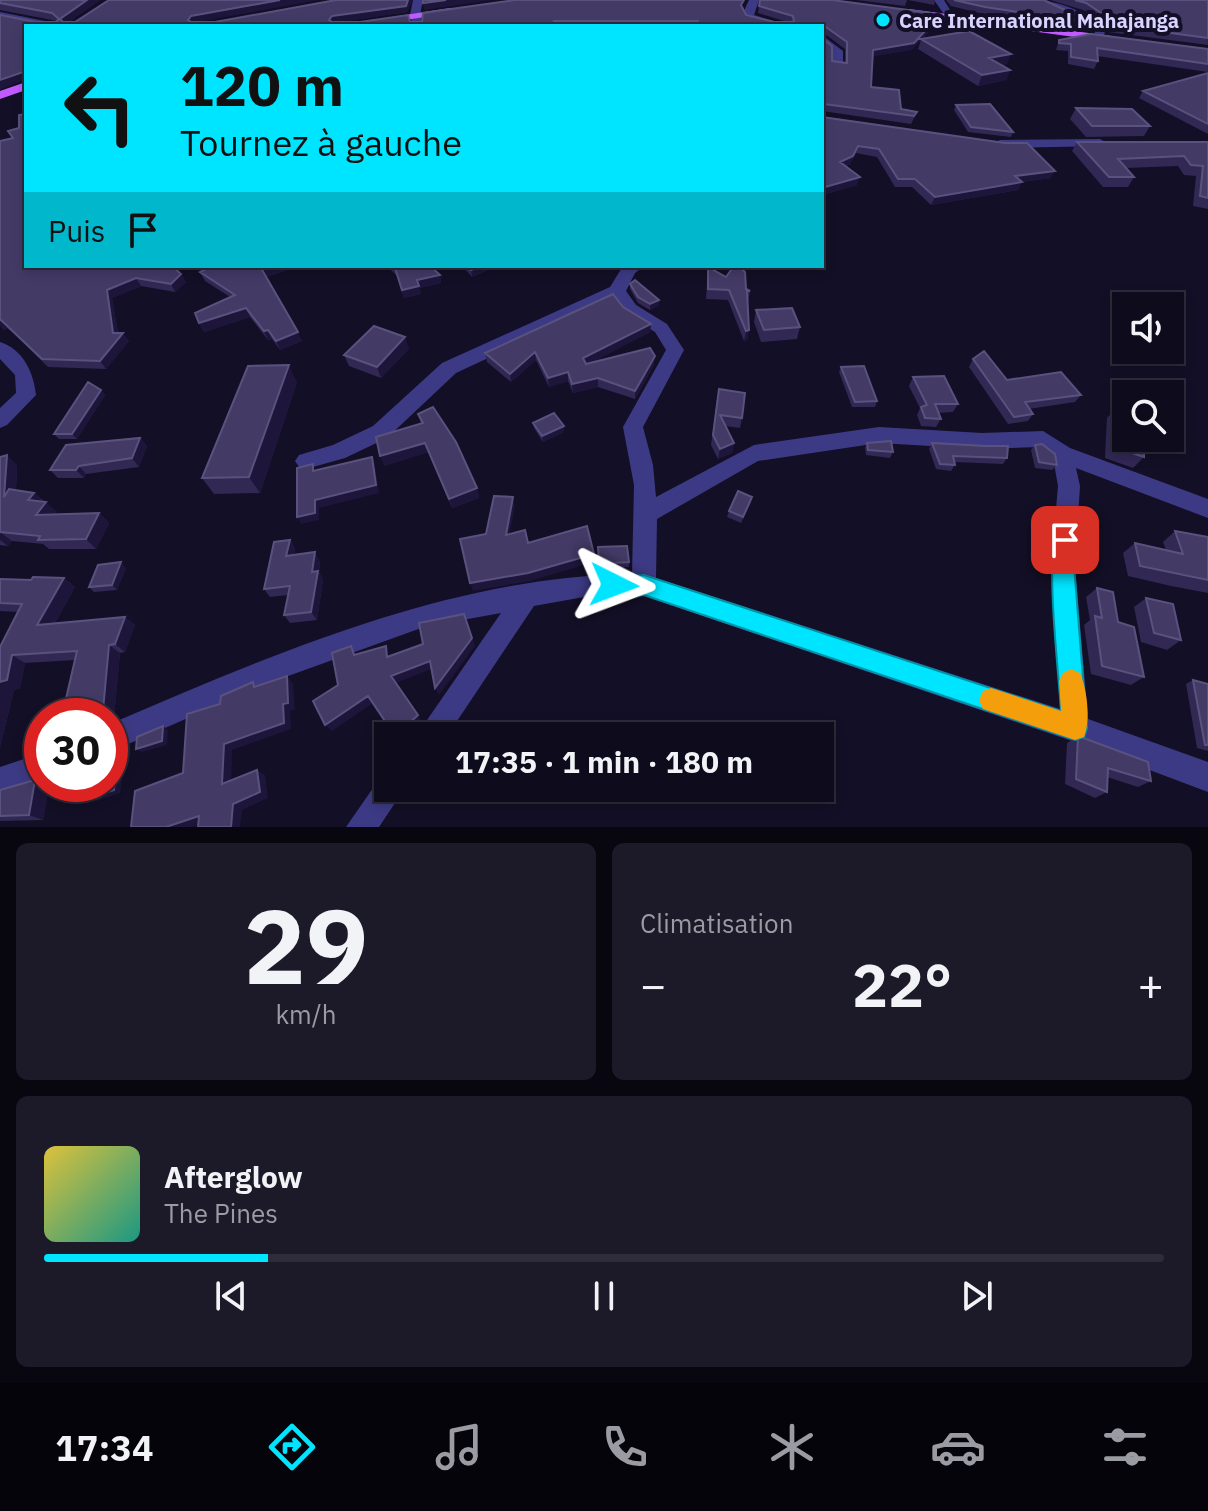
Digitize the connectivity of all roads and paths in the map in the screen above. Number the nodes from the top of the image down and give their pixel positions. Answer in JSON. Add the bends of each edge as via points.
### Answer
{"nodes":[{"id":1,"x":418,"y":0,"type":"edge"},
{"id":2,"x":754,"y":0,"type":"edge"},
{"id":3,"x":939,"y":0,"type":"edge"},
{"id":4,"x":1038,"y":0,"type":"edge"},
{"id":5,"x":463,"y":9,"type":"edge"},
{"id":6,"x":898,"y":11,"type":"edge"},
{"id":7,"x":0,"y":15,"type":"edge"},
{"id":8,"x":952,"y":18,"type":"junction"},
{"id":9,"x":416,"y":21,"type":"edge"},
{"id":10,"x":45,"y":24,"type":"edge"},
{"id":11,"x":370,"y":24,"type":"edge"},
{"id":12,"x":778,"y":24,"type":"edge"},
{"id":13,"x":13,"y":31,"type":"edge"},
{"id":14,"x":24,"y":32,"type":"edge"},
{"id":15,"x":1099,"y":37,"type":"junction"},
{"id":16,"x":824,"y":40,"type":"edge"},
{"id":17,"x":1125,"y":40,"type":"edge"},
{"id":18,"x":839,"y":66,"type":"edge"},
{"id":19,"x":24,"y":87,"type":"edge"},
{"id":20,"x":0,"y":95,"type":"edge"},
{"id":21,"x":988,"y":142,"type":"edge"},
{"id":22,"x":1110,"y":143,"type":"edge"},
{"id":23,"x":632,"y":268,"type":"edge"},
{"id":24,"x":617,"y":291,"type":"junction"},
{"id":25,"x":0,"y":348,"type":"edge"},
{"id":26,"x":0,"y":420,"type":"edge"},
{"id":27,"x":1063,"y":454,"type":"junction"},
{"id":28,"x":306,"y":461,"type":"dead end"},
{"id":29,"x":1208,"y":509,"type":"edge"},
{"id":30,"x":646,"y":514,"type":"junction"},
{"id":31,"x":644,"y":585,"type":"junction"},
{"id":32,"x":527,"y":596,"type":"junction"},
{"id":33,"x":440,"y":722,"type":"edge"},
{"id":34,"x":1075,"y":728,"type":"junction"},
{"id":35,"x":128,"y":731,"type":"edge"},
{"id":36,"x":24,"y":773,"type":"edge"},
{"id":37,"x":1208,"y":777,"type":"edge"},
{"id":38,"x":0,"y":782,"type":"edge"},
{"id":39,"x":380,"y":802,"type":"edge"},
{"id":40,"x":361,"y":827,"type":"edge"}],
"edges":[{"from":1,"to":9,"type":"street"},
{"from":2,"to":12,"type":"street","via":[[750,17]]},
{"from":3,"to":8,"type":"street"},
{"from":4,"to":15,"type":"street","via":[[1089,20],[1100,30]]},
{"from":5,"to":9,"type":"main road"},
{"from":6,"to":8,"type":"main road"},
{"from":7,"to":10,"type":"street"},
{"from":8,"to":15,"type":"main road"},
{"from":9,"to":11,"type":"main road"},
{"from":13,"to":14,"type":"street"},
{"from":15,"to":17,"type":"main road"},
{"from":16,"to":18,"type":"street","via":[[838,51]]},
{"from":19,"to":20,"type":"main road"},
{"from":21,"to":22,"type":"street"},
{"from":23,"to":24,"type":"street"},
{"from":24,"to":28,"type":"street","via":[[449,368],[380,432]]},
{"from":24,"to":30,"type":"street","via":[[630,309],[661,328],[675,350],[633,427]]},
{"from":25,"to":26,"type":"street","via":[[24,373],[26,395]]},
{"from":27,"to":29,"type":"street"},
{"from":27,"to":30,"type":"street","via":[[1043,439],[879,435],[801,446],[754,453]]},
{"from":27,"to":34,"type":"street","via":[[1069,486],[1063,566]]},
{"from":30,"to":31,"type":"street"},
{"from":31,"to":32,"type":"street","via":[[584,586]]},
{"from":31,"to":34,"type":"street"},
{"from":32,"to":33,"type":"street"},
{"from":32,"to":35,"type":"street","via":[[424,615],[337,644]]},
{"from":34,"to":37,"type":"street"},
{"from":36,"to":38,"type":"street"},
{"from":39,"to":40,"type":"street"}]}
